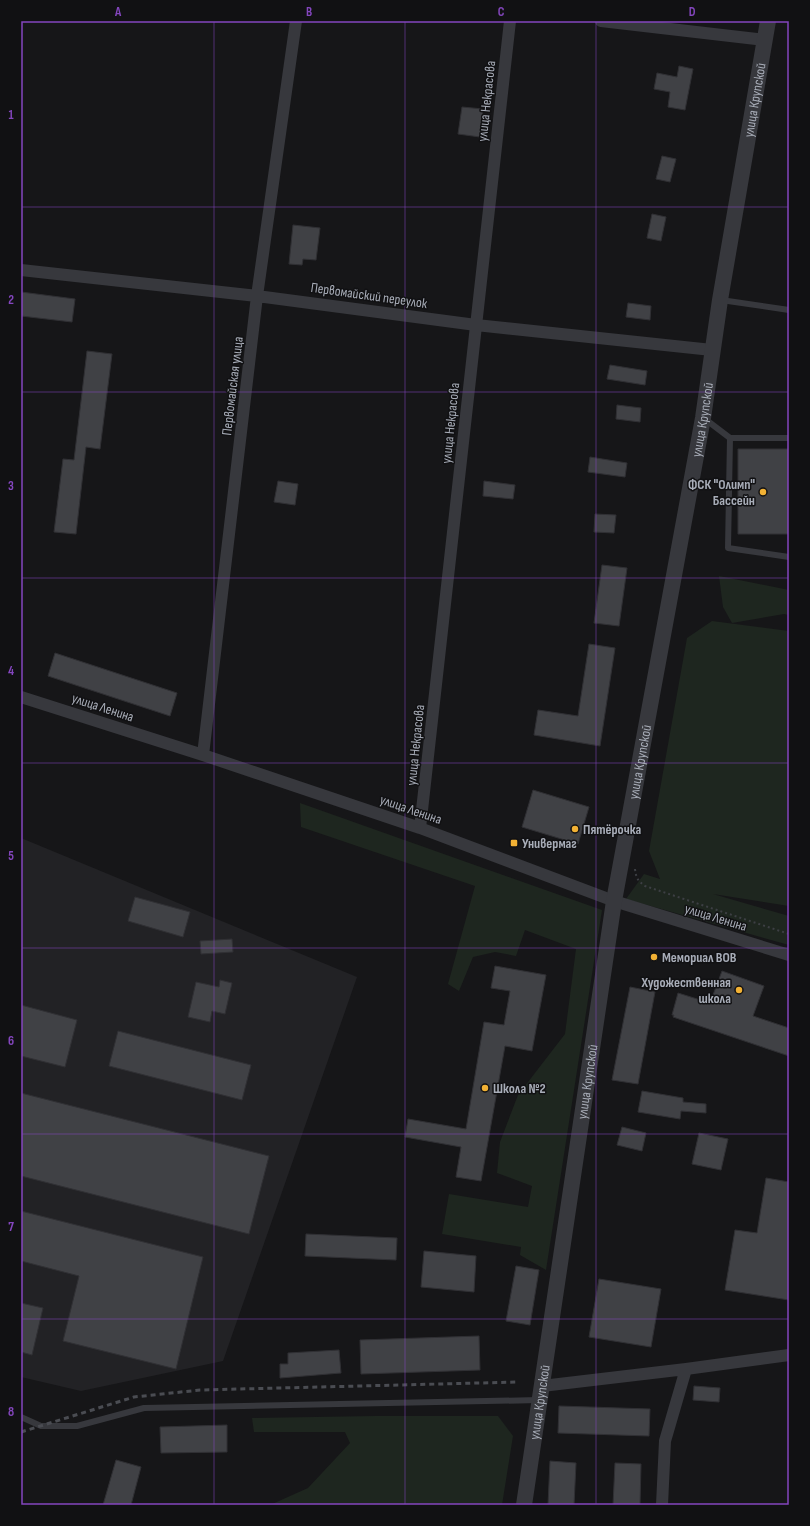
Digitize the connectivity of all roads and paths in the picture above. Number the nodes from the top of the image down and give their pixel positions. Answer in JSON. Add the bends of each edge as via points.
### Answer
{"nodes":[{"id":1,"x":296,"y":21,"type":"edge"},
{"id":2,"x":510,"y":21,"type":"edge"},
{"id":3,"x":601,"y":21,"type":"edge"},
{"id":4,"x":768,"y":21,"type":"edge"},
{"id":5,"x":765,"y":40,"type":"junction"},
{"id":6,"x":21,"y":270,"type":"edge"},
{"id":7,"x":257,"y":296,"type":"junction"},
{"id":8,"x":720,"y":300,"type":"junction"},
{"id":9,"x":789,"y":310,"type":"edge"},
{"id":10,"x":476,"y":325,"type":"junction"},
{"id":11,"x":712,"y":350,"type":"junction"},
{"id":12,"x":703,"y":418,"type":"junction"},
{"id":13,"x":730,"y":438,"type":"junction"},
{"id":14,"x":789,"y":438,"type":"edge"},
{"id":15,"x":789,"y":557,"type":"edge"},
{"id":16,"x":21,"y":697,"type":"edge"},
{"id":17,"x":203,"y":755,"type":"junction"},
{"id":18,"x":420,"y":828,"type":"junction"},
{"id":19,"x":635,"y":867,"type":"dead end"},
{"id":20,"x":614,"y":901,"type":"junction"},
{"id":21,"x":789,"y":934,"type":"edge"},
{"id":22,"x":789,"y":955,"type":"edge"},
{"id":23,"x":789,"y":1355,"type":"edge"},
{"id":24,"x":686,"y":1369,"type":"junction"},
{"id":25,"x":541,"y":1393,"type":"junction"},
{"id":26,"x":21,"y":1417,"type":"edge"},
{"id":27,"x":524,"y":1505,"type":"edge"},
{"id":28,"x":662,"y":1505,"type":"edge"}],
"edges":[{"from":1,"to":7,"type":"street","name":"Первомайская улица"},
{"from":2,"to":10,"type":"street","name":"улица Некрасова"},
{"from":3,"to":5,"type":"street"},
{"from":4,"to":5,"type":"street","name":"улица Крупской"},
{"from":5,"to":8,"type":"street","name":"улица Крупской"},
{"from":6,"to":7,"type":"street","name":"Первомайский переулок"},
{"from":7,"to":10,"type":"street","name":"Первомайский переулок"},
{"from":7,"to":17,"type":"street","name":"Первомайская улица"},
{"from":8,"to":9,"type":"lane"},
{"from":8,"to":11,"type":"street","name":"улица Крупской"},
{"from":10,"to":11,"type":"street","name":"Первомайский переулок"},
{"from":10,"to":18,"type":"street","name":"улица Некрасова"},
{"from":11,"to":12,"type":"street","name":"улица Крупской"},
{"from":12,"to":13,"type":"lane"},
{"from":12,"to":20,"type":"street","name":"улица Крупской"},
{"from":13,"to":14,"type":"lane"},
{"from":13,"to":15,"type":"lane","via":[[728,548]]},
{"from":16,"to":17,"type":"street","name":"улица Ленина"},
{"from":17,"to":18,"type":"street","name":"улица Ленина"},
{"from":18,"to":20,"type":"street","name":"улица Ленина"},
{"from":19,"to":21,"type":"path","via":[[638,882],[645,886]]},
{"from":20,"to":22,"type":"street","name":"улица Ленина"},
{"from":20,"to":25,"type":"street","name":"улица Крупской"},
{"from":23,"to":24,"type":"street"},
{"from":24,"to":25,"type":"street"},
{"from":24,"to":28,"type":"street","via":[[665,1441]]},
{"from":25,"to":26,"type":"lane","via":[[144,1408],[76,1426],[41,1426]]},
{"from":25,"to":27,"type":"street","name":"улица Крупской"}]}
